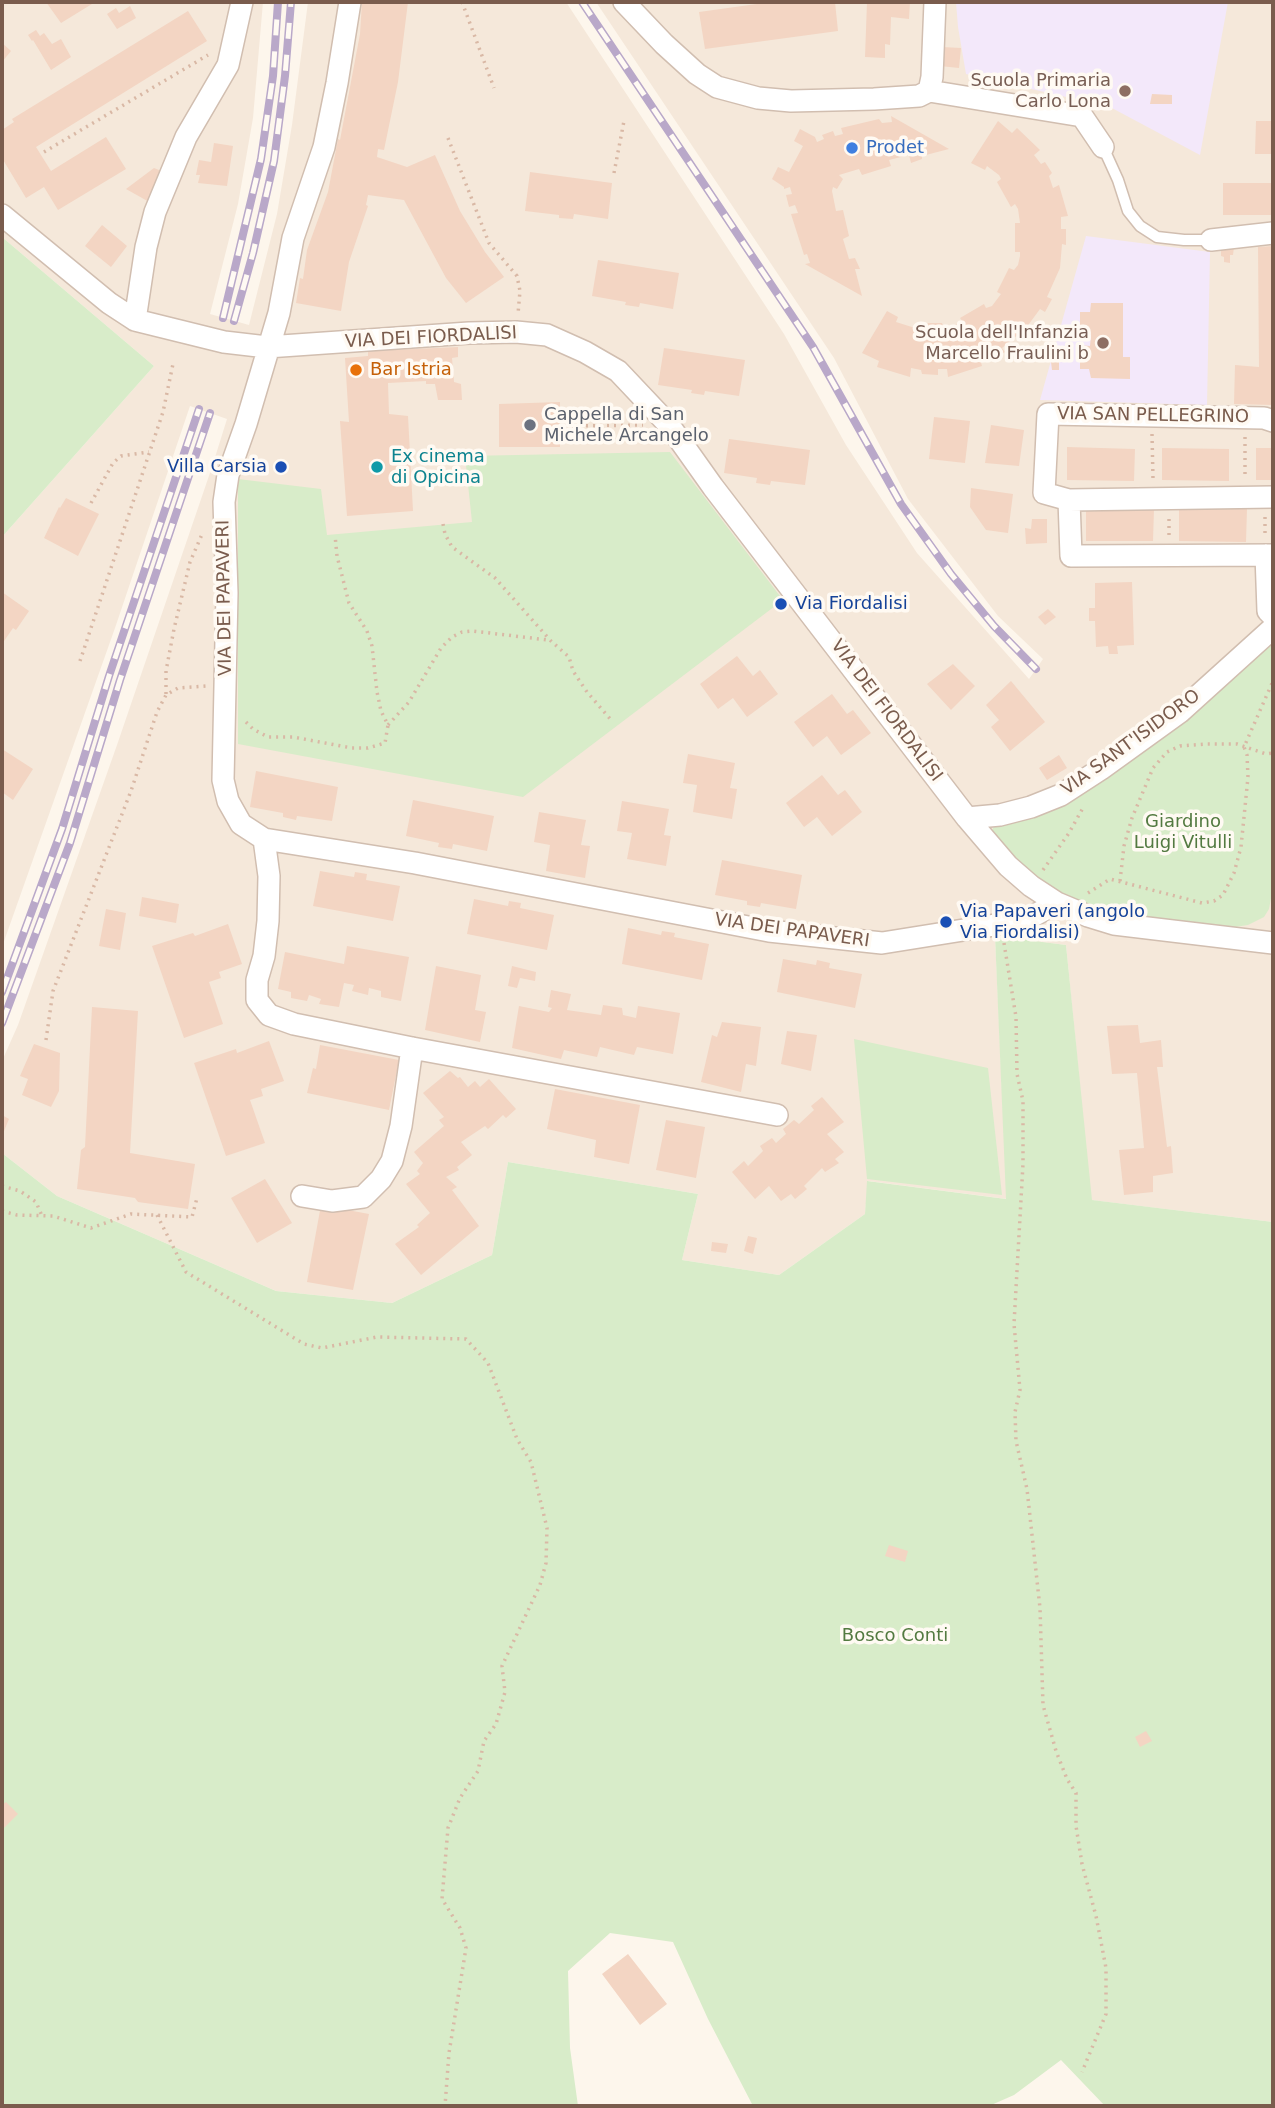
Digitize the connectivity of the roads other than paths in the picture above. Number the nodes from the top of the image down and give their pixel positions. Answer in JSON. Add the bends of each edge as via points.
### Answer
{"nodes":[{"id":1,"x":242,"y":2,"type":"edge"},
{"id":2,"x":350,"y":2,"type":"edge"},
{"id":3,"x":624,"y":2,"type":"edge"},
{"id":4,"x":936,"y":2,"type":"edge"},
{"id":5,"x":929,"y":91,"type":"junction"},
{"id":6,"x":1103,"y":147,"type":"joint"},
{"id":7,"x":2,"y":215,"type":"edge"},
{"id":8,"x":1273,"y":233,"type":"edge"},
{"id":9,"x":1211,"y":240,"type":"joint"},
{"id":10,"x":135,"y":320,"type":"junction"},
{"id":11,"x":267,"y":347,"type":"junction"},
{"id":12,"x":1273,"y":421,"type":"edge"},
{"id":13,"x":1261,"y":497,"type":"edge"},
{"id":14,"x":1069,"y":500,"type":"junction"},
{"id":15,"x":1270,"y":555,"type":"edge"},
{"id":16,"x":1273,"y":616,"type":"edge"},
{"id":17,"x":1273,"y":628,"type":"edge"},
{"id":18,"x":967,"y":818,"type":"junction"},
{"id":19,"x":264,"y":839,"type":"junction"},
{"id":20,"x":1065,"y":906,"type":"junction"},
{"id":21,"x":1273,"y":941,"type":"edge"},
{"id":22,"x":412,"y":1048,"type":"junction"},
{"id":23,"x":777,"y":1115,"type":"dead end"},
{"id":24,"x":302,"y":1196,"type":"dead end"}],
"edges":[{"from":1,"to":10,"type":"street","via":[[228,65],[186,137],[155,212]]},
{"from":2,"to":11,"type":"street","name":"VIA DEI PAPAVERI","via":[[324,147],[293,238],[279,313]]},
{"from":3,"to":5,"type":"street","via":[[664,44],[717,87],[758,98],[791,100],[874,99],[919,96]]},
{"from":4,"to":5,"type":"street"},
{"from":5,"to":6,"type":"street","via":[[1082,116]]},
{"from":6,"to":9,"type":"lane","via":[[1128,211],[1140,226],[1157,237]]},
{"from":7,"to":10,"type":"street","name":"VIA DEI FIORDALISI"},
{"from":8,"to":9,"type":"street"},
{"from":10,"to":11,"type":"street","name":"VIA DEI FIORDALISI","via":[[224,342]]},
{"from":11,"to":18,"type":"street","name":"VIA DEI FIORDALISI","via":[[516,332],[547,335],[618,371],[669,425]]},
{"from":11,"to":19,"type":"street","name":"VIA DEI PAPAVERI","via":[[223,502],[227,593],[223,780],[241,824]]},
{"from":12,"to":14,"type":"street","name":"VIA SAN PELLEGRINO","via":[[1048,414],[1044,493]]},
{"from":13,"to":14,"type":"street"},
{"from":14,"to":15,"type":"street","via":[[1071,556]]},
{"from":15,"to":16,"type":"street","via":[[1268,611]]},
{"from":17,"to":18,"type":"street","name":"VIA SANT'ISIDORO","via":[[1180,712],[1061,795],[1000,815]]},
{"from":18,"to":20,"type":"street","name":"VIA DEI FIORDALISI","via":[[1008,866]]},
{"from":19,"to":20,"type":"street","name":"VIA DEI PAPAVERI","via":[[769,931],[882,943],[1001,924]]},
{"from":19,"to":22,"type":"street","via":[[268,921],[257,1000],[269,1015],[294,1024]]},
{"from":20,"to":21,"type":"street","via":[[1127,926]]},
{"from":22,"to":23,"type":"street"},
{"from":22,"to":24,"type":"street","via":[[401,1126],[392,1161],[381,1179],[363,1198]]}]}
